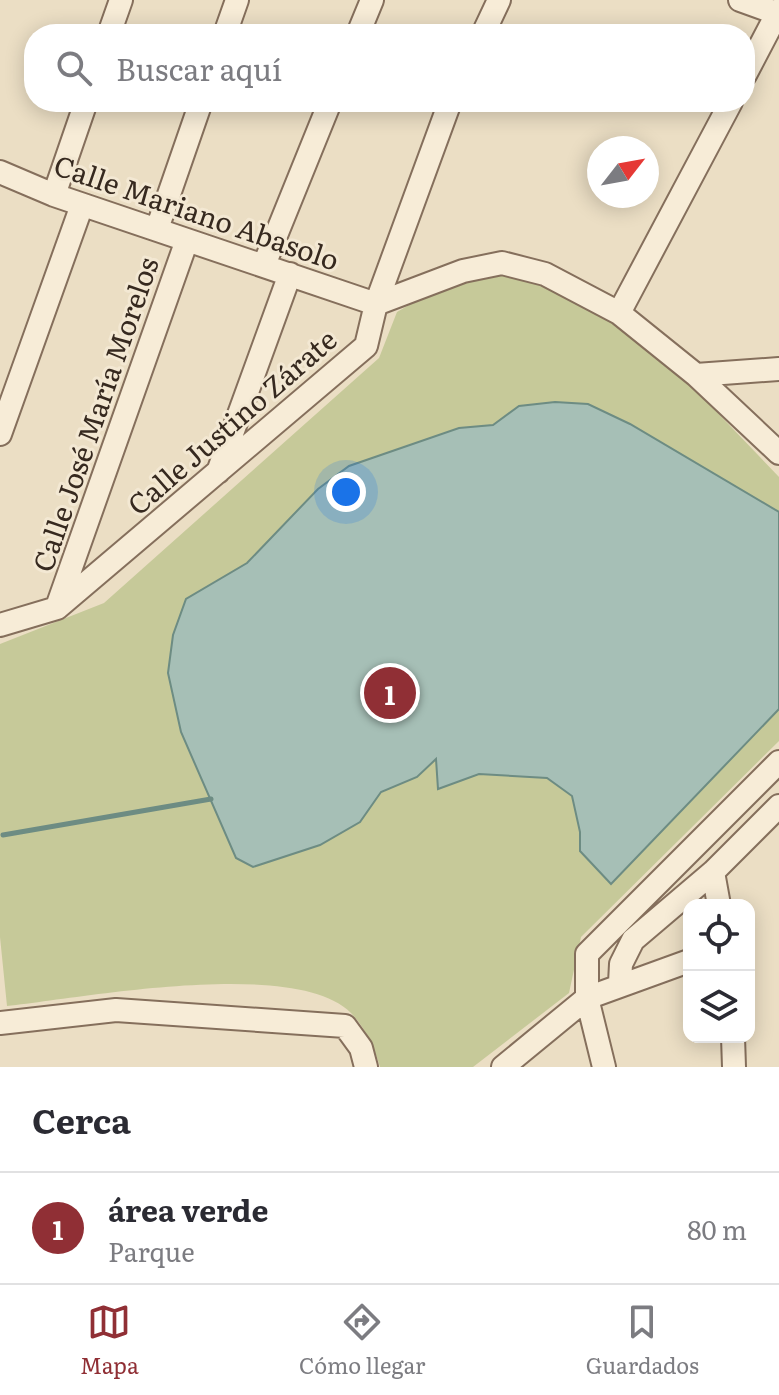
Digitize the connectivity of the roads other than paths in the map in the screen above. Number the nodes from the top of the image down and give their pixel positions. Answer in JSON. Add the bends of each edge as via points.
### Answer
{"nodes":[{"id":1,"x":121,"y":0,"type":"edge"},
{"id":2,"x":237,"y":0,"type":"edge"},
{"id":3,"x":372,"y":0,"type":"edge"},
{"id":4,"x":499,"y":0,"type":"edge"},
{"id":5,"x":740,"y":0,"type":"edge"},
{"id":6,"x":778,"y":13,"type":"edge"},
{"id":7,"x":113,"y":24,"type":"edge"},
{"id":8,"x":229,"y":24,"type":"edge"},
{"id":9,"x":362,"y":24,"type":"edge"},
{"id":10,"x":488,"y":24,"type":"edge"},
{"id":11,"x":755,"y":56,"type":"edge"},
{"id":12,"x":83,"y":112,"type":"edge"},
{"id":13,"x":198,"y":112,"type":"edge"},
{"id":14,"x":326,"y":112,"type":"edge"},
{"id":15,"x":446,"y":112,"type":"edge"},
{"id":16,"x":726,"y":112,"type":"edge"},
{"id":17,"x":0,"y":172,"type":"edge"},
{"id":18,"x":54,"y":195,"type":"junction"},
{"id":19,"x":82,"y":205,"type":"junction"},
{"id":20,"x":157,"y":229,"type":"junction"},
{"id":21,"x":187,"y":240,"type":"junction"},
{"id":22,"x":264,"y":265,"type":"junction"},
{"id":23,"x":290,"y":274,"type":"junction"},
{"id":24,"x":376,"y":304,"type":"junction"},
{"id":25,"x":619,"y":313,"type":"junction"},
{"id":26,"x":779,"y":369,"type":"edge"},
{"id":27,"x":696,"y":375,"type":"junction"},
{"id":28,"x":0,"y":434,"type":"edge"},
{"id":29,"x":779,"y":453,"type":"edge"},
{"id":30,"x":217,"y":475,"type":"junction"},
{"id":31,"x":57,"y":608,"type":"junction"},
{"id":32,"x":0,"y":625,"type":"edge"},
{"id":33,"x":779,"y":762,"type":"edge"},
{"id":34,"x":779,"y":806,"type":"edge"},
{"id":35,"x":713,"y":872,"type":"junction"},
{"id":36,"x":718,"y":899,"type":"edge"},
{"id":37,"x":683,"y":963,"type":"edge"},
{"id":38,"x":620,"y":983,"type":"junction"},
{"id":39,"x":587,"y":998,"type":"junction"},
{"id":40,"x":0,"y":1023,"type":"edge"},
{"id":41,"x":733,"y":1043,"type":"edge"},
{"id":42,"x":364,"y":1057,"type":"edge"},
{"id":43,"x":503,"y":1067,"type":"edge"},
{"id":44,"x":604,"y":1067,"type":"edge"},
{"id":45,"x":734,"y":1067,"type":"edge"}],
"edges":[{"from":1,"to":7,"type":"street"},
{"from":2,"to":8,"type":"street"},
{"from":3,"to":9,"type":"street"},
{"from":4,"to":10,"type":"street"},
{"from":5,"to":6,"type":"street"},
{"from":6,"to":11,"type":"street"},
{"from":12,"to":18,"type":"street"},
{"from":13,"to":20,"type":"street"},
{"from":14,"to":22,"type":"street"},
{"from":15,"to":24,"type":"street","name":"Calle Justino Zárate"},
{"from":16,"to":25,"type":"street"},
{"from":17,"to":18,"type":"street","name":"Calle Mariano Abasolo"},
{"from":18,"to":19,"type":"street","name":"Calle Mariano Abasolo"},
{"from":19,"to":20,"type":"street","name":"Calle Mariano Abasolo"},
{"from":19,"to":28,"type":"street"},
{"from":20,"to":21,"type":"street","name":"Calle Mariano Abasolo"},
{"from":21,"to":22,"type":"street","name":"Calle Mariano Abasolo"},
{"from":21,"to":31,"type":"street","name":"Calle José María Morelos"},
{"from":22,"to":23,"type":"street","name":"Calle Mariano Abasolo"},
{"from":23,"to":24,"type":"street","name":"Calle Mariano Abasolo"},
{"from":23,"to":30,"type":"street"},
{"from":24,"to":25,"type":"street","via":[[463,271],[502,263],[545,274]]},
{"from":24,"to":30,"type":"street","name":"Calle Justino Zárate","via":[[366,346]]},
{"from":25,"to":27,"type":"street"},
{"from":26,"to":27,"type":"street"},
{"from":27,"to":29,"type":"street"},
{"from":30,"to":31,"type":"street","name":"Calle Justino Zárate"},
{"from":31,"to":32,"type":"street","name":"Calle Justino Zárate"},
{"from":33,"to":39,"type":"street","via":[[587,954]]},
{"from":34,"to":35,"type":"street"},
{"from":35,"to":36,"type":"street"},
{"from":35,"to":38,"type":"street","via":[[633,940],[621,964]]},
{"from":37,"to":38,"type":"street"},
{"from":38,"to":39,"type":"street"},
{"from":39,"to":43,"type":"street"},
{"from":39,"to":44,"type":"street"},
{"from":40,"to":42,"type":"street","via":[[116,1010],[345,1026]]},
{"from":41,"to":45,"type":"street"}]}
